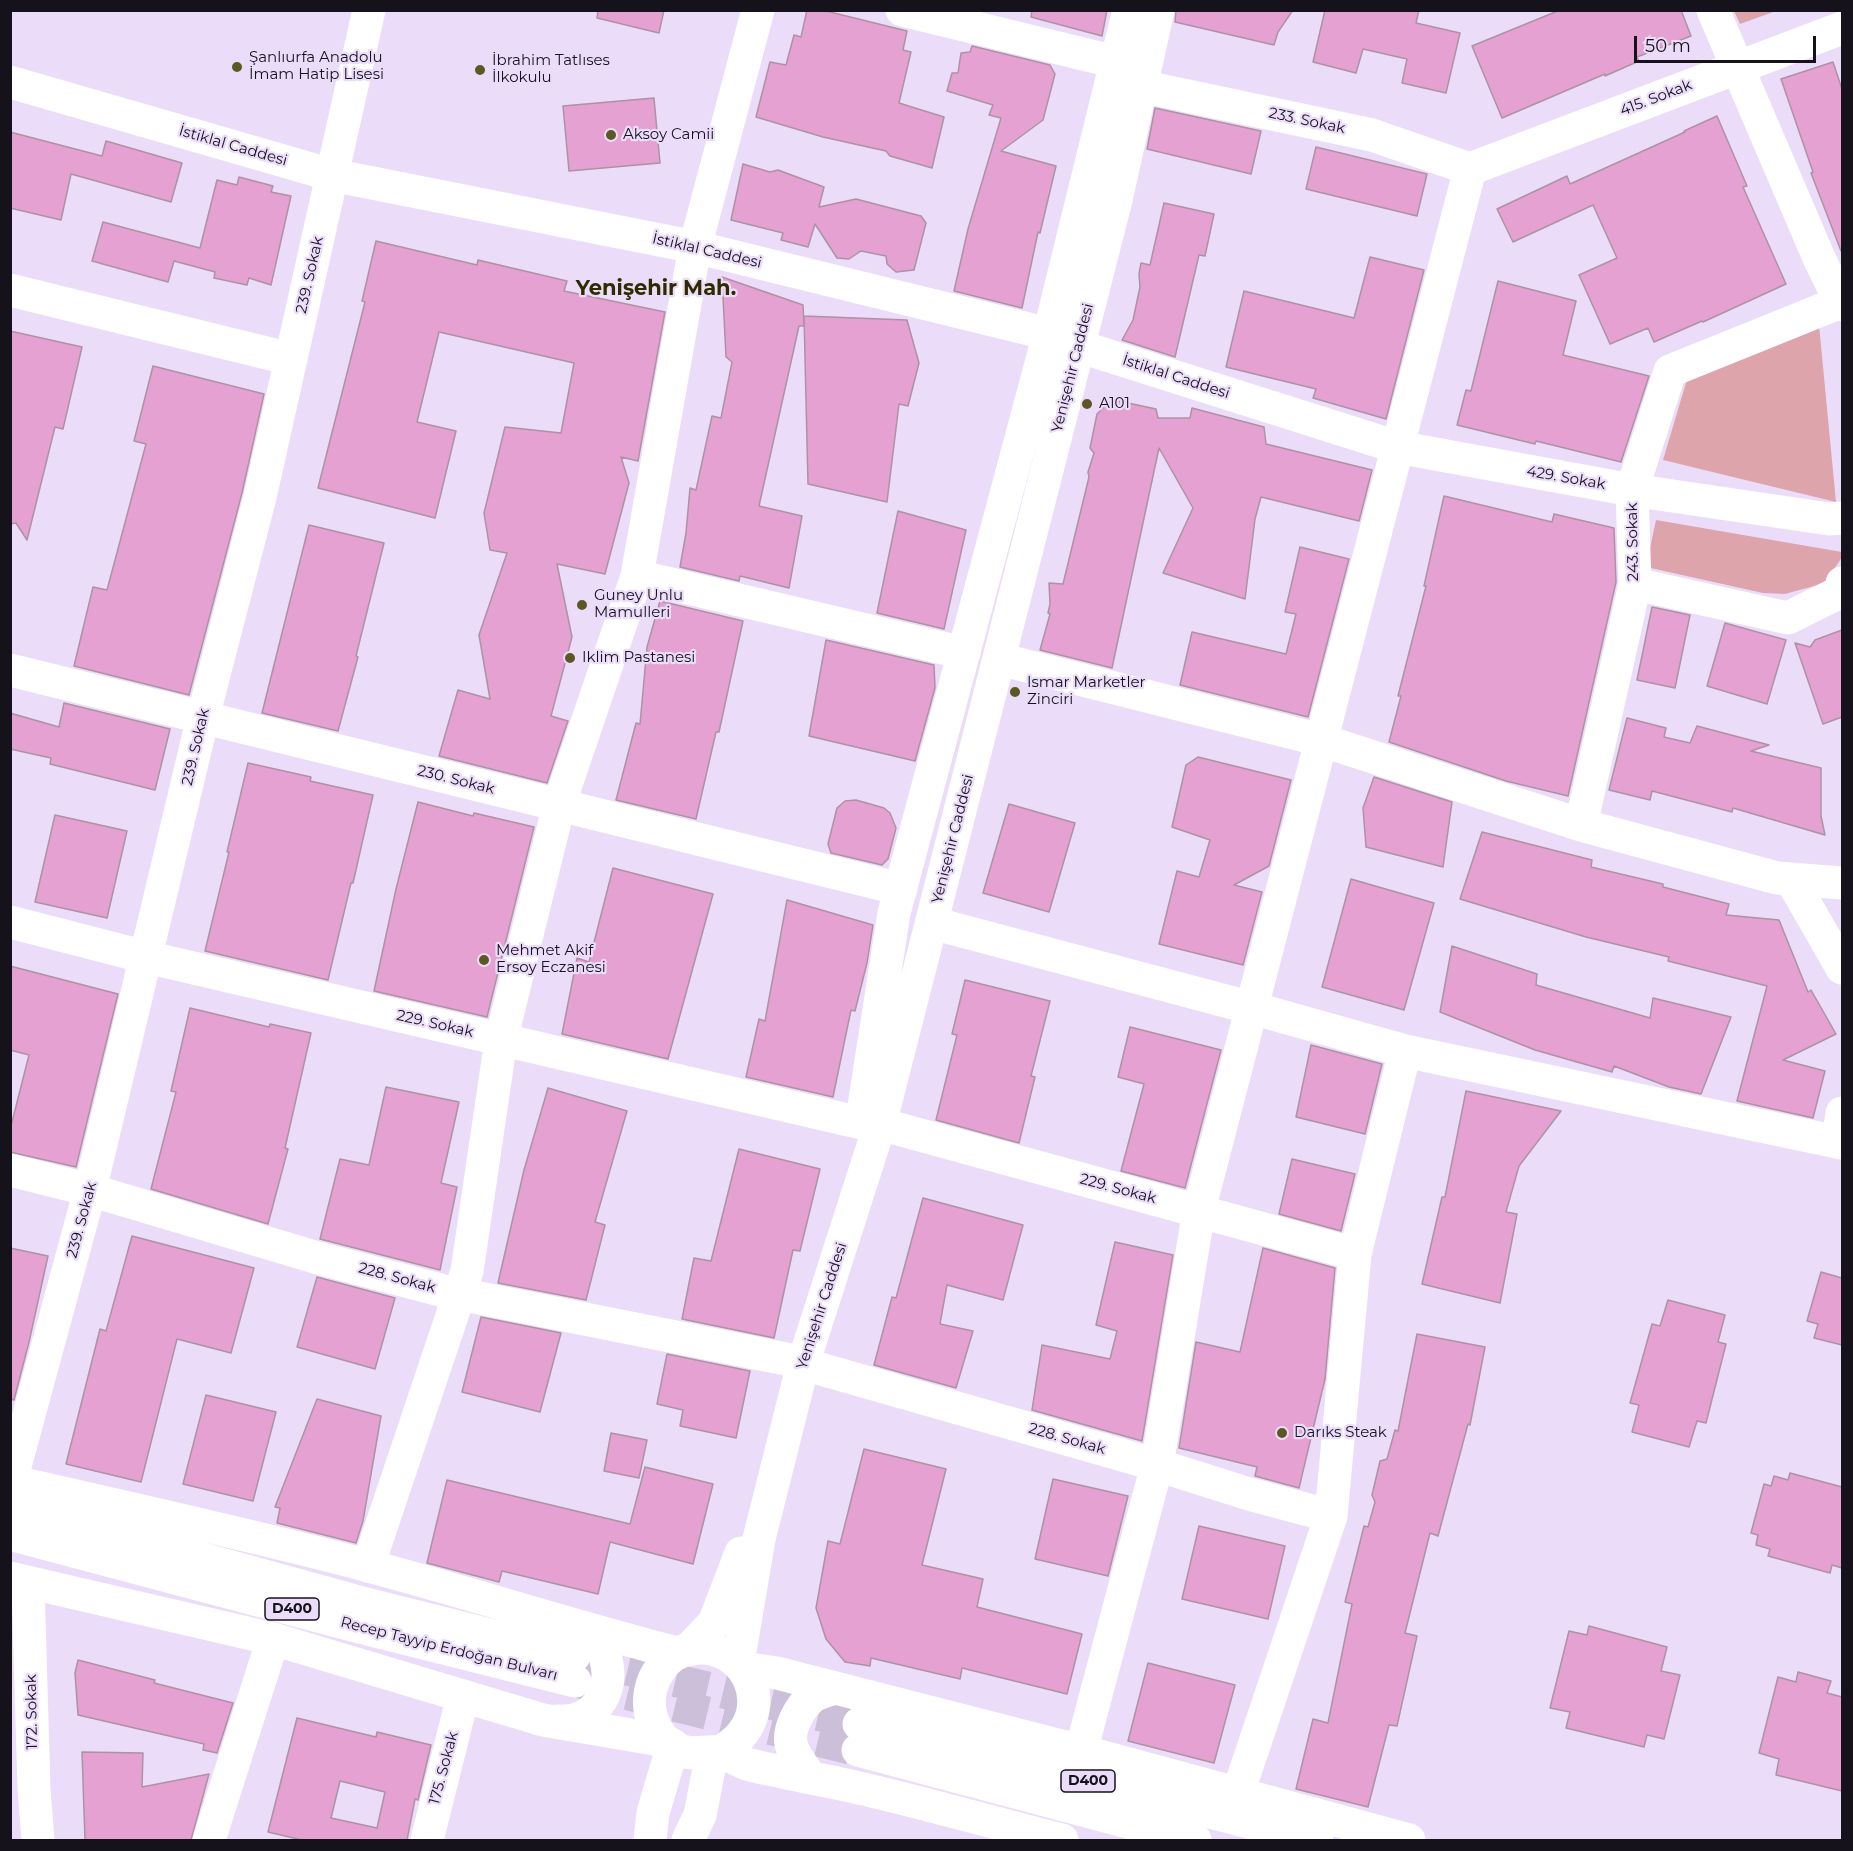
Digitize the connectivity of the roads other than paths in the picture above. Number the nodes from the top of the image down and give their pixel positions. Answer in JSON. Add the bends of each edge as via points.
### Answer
{"nodes":[{"id":1,"x":369,"y":10,"type":"edge"},
{"id":2,"x":758,"y":10,"type":"edge"},
{"id":3,"x":902,"y":10,"type":"edge"},
{"id":4,"x":1129,"y":10,"type":"edge"},
{"id":5,"x":1158,"y":10,"type":"edge"},
{"id":6,"x":1713,"y":10,"type":"edge"},
{"id":7,"x":1842,"y":28,"type":"edge"},
{"id":8,"x":1116,"y":62,"type":"junction"},
{"id":9,"x":1737,"y":66,"type":"junction"},
{"id":10,"x":10,"y":82,"type":"edge"},
{"id":11,"x":1140,"y":86,"type":"junction"},
{"id":12,"x":1470,"y":169,"type":"junction"},
{"id":13,"x":332,"y":175,"type":"junction"},
{"id":14,"x":695,"y":247,"type":"junction"},
{"id":15,"x":10,"y":290,"type":"edge"},
{"id":16,"x":1842,"y":304,"type":"edge"},
{"id":17,"x":1064,"y":340,"type":"junction"},
{"id":18,"x":291,"y":359,"type":"junction"},
{"id":19,"x":1397,"y":447,"type":"junction"},
{"id":20,"x":1632,"y":490,"type":"junction"},
{"id":21,"x":1842,"y":518,"type":"edge"},
{"id":22,"x":637,"y":576,"type":"junction"},
{"id":23,"x":1842,"y":583,"type":"edge"},
{"id":24,"x":1635,"y":584,"type":"junction"},
{"id":25,"x":963,"y":653,"type":"junction"},
{"id":26,"x":999,"y":659,"type":"junction"},
{"id":27,"x":10,"y":670,"type":"edge"},
{"id":28,"x":203,"y":717,"type":"junction"},
{"id":29,"x":1321,"y":740,"type":"junction"},
{"id":30,"x":559,"y":805,"type":"junction"},
{"id":31,"x":1581,"y":825,"type":"junction"},
{"id":32,"x":1791,"y":879,"type":"junction"},
{"id":33,"x":1842,"y":883,"type":"edge"},
{"id":34,"x":901,"y":889,"type":"junction"},
{"id":35,"x":10,"y":922,"type":"edge"},
{"id":36,"x":932,"y":923,"type":"junction"},
{"id":37,"x":146,"y":957,"type":"junction"},
{"id":38,"x":1842,"y":968,"type":"edge"},
{"id":39,"x":1252,"y":1008,"type":"junction"},
{"id":40,"x":501,"y":1040,"type":"junction"},
{"id":41,"x":1404,"y":1051,"type":"junction"},
{"id":42,"x":871,"y":1123,"type":"junction"},
{"id":43,"x":1841,"y":1134,"type":"edge"},
{"id":44,"x":10,"y":1170,"type":"edge"},
{"id":45,"x":90,"y":1190,"type":"junction"},
{"id":46,"x":1198,"y":1210,"type":"junction"},
{"id":47,"x":1355,"y":1254,"type":"junction"},
{"id":48,"x":459,"y":1293,"type":"junction"},
{"id":49,"x":797,"y":1362,"type":"junction"},
{"id":50,"x":1157,"y":1465,"type":"junction"},
{"id":51,"x":11,"y":1481,"type":"edge"},
{"id":52,"x":10,"y":1506,"type":"edge"},
{"id":53,"x":1331,"y":1516,"type":"junction"},
{"id":54,"x":10,"y":1534,"type":"edge"},
{"id":55,"x":368,"y":1566,"type":"junction"},
{"id":56,"x":19,"y":1580,"type":"edge"},
{"id":57,"x":273,"y":1639,"type":"junction"},
{"id":58,"x":682,"y":1652,"type":"junction"},
{"id":59,"x":579,"y":1656,"type":"junction"},
{"id":60,"x":741,"y":1666,"type":"junction"},
{"id":61,"x":834,"y":1688,"type":"junction"},
{"id":62,"x":463,"y":1696,"type":"junction"},
{"id":63,"x":543,"y":1720,"type":"junction"},
{"id":64,"x":669,"y":1743,"type":"junction"},
{"id":65,"x":1081,"y":1751,"type":"junction"},
{"id":66,"x":716,"y":1752,"type":"junction"},
{"id":67,"x":811,"y":1778,"type":"junction"},
{"id":68,"x":22,"y":1790,"type":"edge"},
{"id":69,"x":1238,"y":1793,"type":"junction"},
{"id":70,"x":38,"y":1840,"type":"edge"},
{"id":71,"x":209,"y":1840,"type":"edge"},
{"id":72,"x":427,"y":1840,"type":"edge"},
{"id":73,"x":650,"y":1840,"type":"edge"},
{"id":74,"x":688,"y":1840,"type":"edge"},
{"id":75,"x":1062,"y":1840,"type":"edge"},
{"id":76,"x":1195,"y":1840,"type":"edge"},
{"id":77,"x":1317,"y":1840,"type":"edge"},
{"id":78,"x":1409,"y":1840,"type":"edge"}],
"edges":[{"from":1,"to":13,"type":"main road","name":"239. Sokak"},
{"from":2,"to":14,"type":"main road"},
{"from":3,"to":8,"type":"main road"},
{"from":4,"to":8,"type":"main road","name":"Yenişehir Caddesi"},
{"from":5,"to":11,"type":"main road","name":"Yenişehir Caddesi"},
{"from":6,"to":9,"type":"main road"},
{"from":7,"to":9,"type":"main road","name":"415. Sokak"},
{"from":8,"to":17,"type":"main road","name":"Yenişehir Caddesi"},
{"from":9,"to":12,"type":"main road","name":"415. Sokak"},
{"from":9,"to":16,"type":"main road"},
{"from":10,"to":13,"type":"main road","name":"İstiklal Caddesi"},
{"from":11,"to":12,"type":"main road","name":"233. Sokak","via":[[1372,135]]},
{"from":11,"to":17,"type":"main road","name":"Yenişehir Caddesi","via":[[1116,200]]},
{"from":12,"to":19,"type":"main road"},
{"from":13,"to":14,"type":"main road","name":"İstiklal Caddesi"},
{"from":13,"to":18,"type":"main road","name":"239. Sokak"},
{"from":14,"to":17,"type":"main road","name":"İstiklal Caddesi"},
{"from":14,"to":22,"type":"main road"},
{"from":15,"to":18,"type":"main road"},
{"from":16,"to":20,"type":"main road","name":"243. Sokak","via":[[1670,371]]},
{"from":17,"to":19,"type":"main road","name":"İstiklal Caddesi"},
{"from":17,"to":25,"type":"main road","name":"Yenişehir Caddesi"},
{"from":17,"to":26,"type":"main road","name":"Yenişehir Caddesi"},
{"from":18,"to":28,"type":"main road","name":"239. Sokak"},
{"from":19,"to":20,"type":"main road","name":"429. Sokak"},
{"from":19,"to":29,"type":"main road"},
{"from":20,"to":21,"type":"main road","name":"429. Sokak"},
{"from":20,"to":24,"type":"main road","name":"243. Sokak"},
{"from":22,"to":25,"type":"main road"},
{"from":22,"to":30,"type":"main road"},
{"from":23,"to":24,"type":"main road","via":[[1840,592],[1788,618]]},
{"from":24,"to":31,"type":"main road","name":"243. Sokak"},
{"from":25,"to":34,"type":"main road","name":"Yenişehir Caddesi"},
{"from":26,"to":29,"type":"main road"},
{"from":26,"to":36,"type":"main road","name":"Yenişehir Caddesi"},
{"from":27,"to":28,"type":"main road","name":"230. Sokak"},
{"from":28,"to":30,"type":"main road","name":"230. Sokak"},
{"from":28,"to":37,"type":"main road","name":"239. Sokak"},
{"from":29,"to":31,"type":"main road"},
{"from":29,"to":39,"type":"main road"},
{"from":30,"to":34,"type":"main road","name":"230. Sokak"},
{"from":30,"to":40,"type":"main road"},
{"from":31,"to":32,"type":"main road"},
{"from":32,"to":33,"type":"main road"},
{"from":32,"to":38,"type":"main road"},
{"from":34,"to":42,"type":"main road","name":"Yenişehir Caddesi","via":[[894,913]]},
{"from":35,"to":37,"type":"main road","name":"229. Sokak"},
{"from":36,"to":39,"type":"main road"},
{"from":36,"to":42,"type":"main road","name":"Yenişehir Caddesi"},
{"from":37,"to":40,"type":"main road","name":"229. Sokak"},
{"from":37,"to":45,"type":"main road","name":"239. Sokak"},
{"from":39,"to":41,"type":"main road"},
{"from":39,"to":46,"type":"main road"},
{"from":40,"to":42,"type":"main road","name":"229. Sokak"},
{"from":40,"to":48,"type":"main road","via":[[467,1271]]},
{"from":41,"to":43,"type":"main road"},
{"from":41,"to":47,"type":"main road"},
{"from":42,"to":46,"type":"main road","name":"229. Sokak"},
{"from":42,"to":49,"type":"main road","name":"Yenişehir Caddesi"},
{"from":44,"to":45,"type":"main road","name":"228. Sokak"},
{"from":45,"to":48,"type":"main road","name":"228. Sokak","via":[[318,1258]]},
{"from":45,"to":51,"type":"main road","name":"239. Sokak"},
{"from":46,"to":47,"type":"main road","name":"229. Sokak"},
{"from":46,"to":50,"type":"main road"},
{"from":47,"to":53,"type":"main road"},
{"from":48,"to":49,"type":"main road","name":"228. Sokak"},
{"from":48,"to":55,"type":"main road"},
{"from":49,"to":50,"type":"main road","name":"228. Sokak"},
{"from":49,"to":58,"type":"main road","name":"Yenişehir Caddesi","via":[[745,1543],[714,1623]]},
{"from":49,"to":60,"type":"main road","name":"Yenişehir Caddesi","via":[[759,1539]]},
{"from":50,"to":53,"type":"main road","name":"228. Sokak"},
{"from":50,"to":65,"type":"main road"},
{"from":51,"to":55,"type":"main road","via":[[202,1523]]},
{"from":52,"to":59,"type":"main road","name":"Recep Tayyip Erdoğan Bulvarı","number":"D400","via":[[362,1603]]},
{"from":53,"to":69,"type":"main road"},
{"from":54,"to":59,"type":"main road","name":"Recep Tayyip Erdoğan Bulvarı","number":"D400","via":[[352,1624]]},
{"from":55,"to":59,"type":"main road"},
{"from":56,"to":57,"type":"main road"},
{"from":56,"to":68,"type":"main road","name":"172. Sokak"},
{"from":57,"to":62,"type":"main road"},
{"from":57,"to":71,"type":"main road"},
{"from":58,"to":59,"type":"main road"},
{"from":58,"to":60,"type":"main road","via":[[697,1648],[714,1650]]},
{"from":58,"to":64,"type":"main road","via":[[665,1663],[654,1677],[649,1693],[649,1711],[655,1727]]},
{"from":59,"to":63,"type":"main road","via":[[603,1650],[607,1681],[603,1698],[587,1716],[566,1722]]},
{"from":60,"to":61,"type":"main road"},
{"from":60,"to":66,"type":"main road","via":[[752,1684],[752,1718],[744,1734],[731,1746]]},
{"from":61,"to":65,"type":"main road"},
{"from":61,"to":67,"type":"main road","via":[[813,1696],[793,1724],[791,1744]]},
{"from":62,"to":63,"type":"main road"},
{"from":62,"to":72,"type":"main road","name":"175. Sokak"},
{"from":63,"to":64,"type":"main road"},
{"from":64,"to":66,"type":"main road","via":[[698,1754]]},
{"from":64,"to":73,"type":"main road"},
{"from":65,"to":69,"type":"main road"},
{"from":66,"to":67,"type":"main road","via":[[748,1764]]},
{"from":66,"to":74,"type":"main road","via":[[700,1815]]},
{"from":67,"to":75,"type":"main road"},
{"from":68,"to":70,"type":"main road","name":"172. Sokak"},
{"from":69,"to":78,"type":"main road"},
{"from":76,"to":77,"type":"main road","number":"D400","via":[[858,1737],[1222,1815]]}]}
